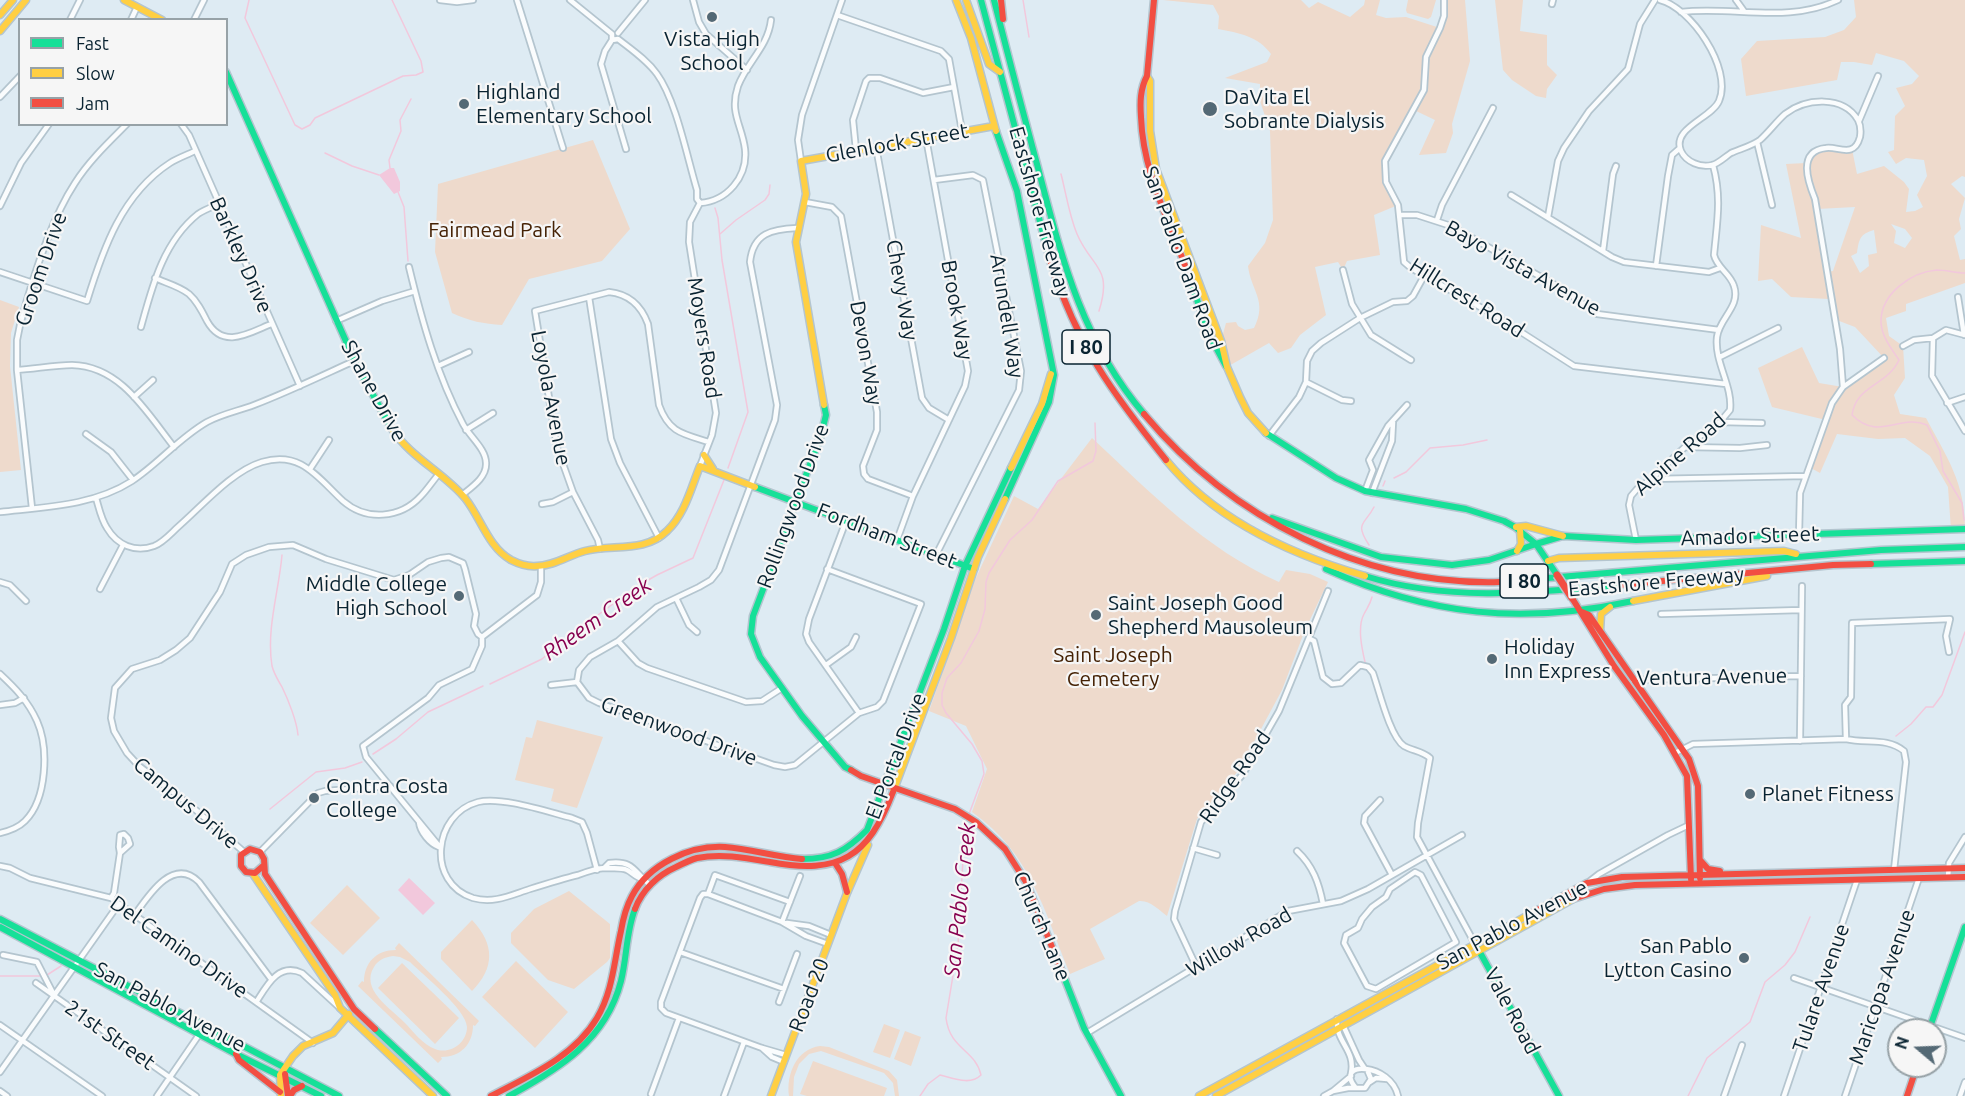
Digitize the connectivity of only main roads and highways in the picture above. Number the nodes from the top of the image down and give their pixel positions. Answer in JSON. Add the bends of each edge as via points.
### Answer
{"nodes":[{"id":1,"x":13,"y":0,"type":"edge"},
{"id":2,"x":26,"y":0,"type":"edge"},
{"id":3,"x":124,"y":0,"type":"edge"},
{"id":4,"x":956,"y":0,"type":"edge"},
{"id":5,"x":966,"y":0,"type":"edge"},
{"id":6,"x":981,"y":0,"type":"edge"},
{"id":7,"x":994,"y":0,"type":"edge"},
{"id":8,"x":1001,"y":0,"type":"edge"},
{"id":9,"x":1154,"y":0,"type":"edge"},
{"id":10,"x":0,"y":15,"type":"edge"},
{"id":11,"x":158,"y":18,"type":"edge"},
{"id":12,"x":0,"y":31,"type":"edge"},
{"id":13,"x":1008,"y":61,"type":"junction"},
{"id":14,"x":1000,"y":73,"type":"junction"},
{"id":15,"x":228,"y":77,"type":"edge"},
{"id":16,"x":994,"y":126,"type":"junction"},
{"id":17,"x":801,"y":161,"type":"joint"},
{"id":18,"x":1051,"y":362,"type":"junction"},
{"id":19,"x":704,"y":454,"type":"road end"},
{"id":20,"x":715,"y":472,"type":"junction"},
{"id":21,"x":796,"y":502,"type":"junction"},
{"id":22,"x":1257,"y":513,"type":"junction"},
{"id":23,"x":1517,"y":529,"type":"junction"},
{"id":24,"x":1965,"y":529,"type":"edge"},
{"id":25,"x":1563,"y":536,"type":"junction"},
{"id":26,"x":1536,"y":544,"type":"junction"},
{"id":27,"x":1965,"y":547,"type":"edge"},
{"id":28,"x":1285,"y":548,"type":"junction"},
{"id":29,"x":600,"y":549,"type":"joint"},
{"id":30,"x":1516,"y":551,"type":"junction"},
{"id":31,"x":1803,"y":556,"type":"junction"},
{"id":32,"x":1548,"y":561,"type":"junction"},
{"id":33,"x":1965,"y":563,"type":"edge"},
{"id":34,"x":1833,"y":565,"type":"junction"},
{"id":35,"x":965,"y":566,"type":"junction"},
{"id":36,"x":974,"y":569,"type":"junction"},
{"id":37,"x":1623,"y":602,"type":"junction"},
{"id":38,"x":1580,"y":611,"type":"junction"},
{"id":39,"x":1600,"y":631,"type":"junction"},
{"id":40,"x":886,"y":785,"type":"junction"},
{"id":41,"x":894,"y":788,"type":"junction"},
{"id":42,"x":1688,"y":793,"type":"junction"},
{"id":43,"x":1698,"y":816,"type":"junction"},
{"id":44,"x":1689,"y":825,"type":"junction"},
{"id":45,"x":870,"y":840,"type":"junction"},
{"id":46,"x":1699,"y":842,"type":"junction"},
{"id":47,"x":831,"y":857,"type":"junction"},
{"id":48,"x":1699,"y":857,"type":"junction"},
{"id":49,"x":1690,"y":861,"type":"junction"},
{"id":50,"x":836,"y":864,"type":"junction"},
{"id":51,"x":263,"y":866,"type":"junction"},
{"id":52,"x":1965,"y":868,"type":"edge"},
{"id":53,"x":1894,"y":870,"type":"junction"},
{"id":54,"x":1873,"y":871,"type":"junction"},
{"id":55,"x":253,"y":874,"type":"junction"},
{"id":56,"x":1726,"y":874,"type":"junction"},
{"id":57,"x":1681,"y":875,"type":"junction"},
{"id":58,"x":1691,"y":875,"type":"junction"},
{"id":59,"x":1700,"y":875,"type":"junction"},
{"id":60,"x":1965,"y":877,"type":"edge"},
{"id":61,"x":1857,"y":880,"type":"junction"},
{"id":62,"x":1874,"y":880,"type":"junction"},
{"id":63,"x":646,"y":882,"type":"junction"},
{"id":64,"x":1700,"y":884,"type":"junction"},
{"id":65,"x":1691,"y":885,"type":"junction"},
{"id":66,"x":847,"y":893,"type":"junction"},
{"id":67,"x":1568,"y":893,"type":"junction"},
{"id":68,"x":1564,"y":903,"type":"junction"},
{"id":69,"x":0,"y":919,"type":"edge"},
{"id":70,"x":0,"y":927,"type":"edge"},
{"id":71,"x":1965,"y":927,"type":"edge"},
{"id":72,"x":1477,"y":947,"type":"junction"},
{"id":73,"x":354,"y":1009,"type":"junction"},
{"id":74,"x":347,"y":1016,"type":"junction"},
{"id":75,"x":1933,"y":1018,"type":"edge"},
{"id":76,"x":236,"y":1054,"type":"junction"},
{"id":77,"x":284,"y":1068,"type":"junction"},
{"id":78,"x":283,"y":1076,"type":"junction"},
{"id":79,"x":1913,"y":1078,"type":"edge"},
{"id":80,"x":1226,"y":1081,"type":"junction"},
{"id":81,"x":302,"y":1086,"type":"junction"},
{"id":82,"x":281,"y":1094,"type":"edge"},
{"id":83,"x":289,"y":1096,"type":"edge"},
{"id":84,"x":321,"y":1096,"type":"edge"},
{"id":85,"x":339,"y":1096,"type":"edge"},
{"id":86,"x":433,"y":1096,"type":"edge"},
{"id":87,"x":447,"y":1096,"type":"edge"},
{"id":88,"x":490,"y":1096,"type":"edge"},
{"id":89,"x":509,"y":1096,"type":"edge"},
{"id":90,"x":771,"y":1096,"type":"edge"},
{"id":91,"x":1121,"y":1096,"type":"edge"},
{"id":92,"x":1199,"y":1096,"type":"edge"},
{"id":93,"x":1209,"y":1096,"type":"edge"},
{"id":94,"x":1216,"y":1096,"type":"edge"},
{"id":95,"x":1559,"y":1096,"type":"edge"},
{"id":96,"x":1907,"y":1096,"type":"edge"}],
"edges":[{"from":1,"to":10,"type":"main road"},
{"from":2,"to":12,"type":"main road"},
{"from":3,"to":11,"type":"main road"},
{"from":4,"to":16,"type":"main road","name":"El Portal Drive"},
{"from":5,"to":14,"type":"main road","via":[[989,64]]},
{"from":6,"to":14,"type":"main road","name":"Eastshore Freeway","number":"I 80"},
{"from":7,"to":13,"type":"main road","name":"Eastshore Freeway","number":"I 80"},
{"from":8,"to":13,"type":"main road"},
{"from":9,"to":23,"type":"main road","name":"San Pablo Dam Road","via":[[1141,120],[1147,166],[1213,342],[1248,413],[1269,436],[1336,478],[1368,492],[1489,515]]},
{"from":13,"to":22,"type":"main road","name":"Eastshore Freeway","number":"I 80","via":[[1066,272],[1101,350],[1132,400],[1168,442],[1212,481]]},
{"from":14,"to":28,"type":"main road","name":"Eastshore Freeway","number":"I 80","via":[[1046,248],[1068,310],[1107,385],[1186,483],[1220,510]]},
{"from":15,"to":29,"type":"main road","name":"Shane Drive","via":[[354,361],[398,439],[462,495],[500,552],[523,565],[541,567]]},
{"from":16,"to":17,"type":"main road","name":"Glenlock Street"},
{"from":16,"to":18,"type":"main road","name":"El Portal Drive","via":[[1017,191]]},
{"from":17,"to":21,"type":"main road","name":"Rollingwood Drive","via":[[806,191],[796,242],[826,415]]},
{"from":18,"to":35,"type":"main road","name":"El Portal Drive","via":[[1042,404]]},
{"from":18,"to":36,"type":"main road","name":"El Portal Drive","via":[[1054,375],[1049,402]]},
{"from":19,"to":20,"type":"main road"},
{"from":20,"to":21,"type":"main road","name":"Fordham Street"},
{"from":20,"to":29,"type":"main road","name":"Fordham Street","via":[[700,466],[676,520],[659,538],[645,544]]},
{"from":21,"to":35,"type":"main road","name":"Fordham Street"},
{"from":21,"to":40,"type":"main road","name":"Rollingwood Drive","via":[[753,616],[756,649],[823,743],[849,771]]},
{"from":22,"to":30,"type":"main road","name":"Amador Street","via":[[1382,557],[1416,562],[1475,564]]},
{"from":22,"to":31,"type":"main road","name":"Eastshore Freeway","number":"I 80","via":[[1286,531],[1344,556],[1441,579],[1508,583]]},
{"from":23,"to":25,"type":"main road","via":[[1526,526]]},
{"from":23,"to":26,"type":"main road","name":"San Pablo Dam Road"},
{"from":23,"to":30,"type":"main road","via":[[1521,544]]},
{"from":24,"to":25,"type":"main road","name":"Amador Street","via":[[1636,540]]},
{"from":25,"to":26,"type":"main road","name":"Amador Street"},
{"from":26,"to":30,"type":"main road","name":"Amador Street"},
{"from":26,"to":32,"type":"main road","name":"San Pablo Dam Road"},
{"from":27,"to":31,"type":"main road","name":"Eastshore Freeway","number":"I 80"},
{"from":28,"to":34,"type":"main road","name":"Eastshore Freeway","number":"I 80","via":[[1388,581],[1440,592],[1477,594],[1542,592]]},
{"from":28,"to":38,"type":"main road","via":[[1352,582],[1437,607],[1477,612]]},
{"from":31,"to":32,"type":"main road","via":[[1784,551],[1688,552]]},
{"from":32,"to":38,"type":"main road","name":"San Pablo Dam Road","bridge":true},
{"from":33,"to":34,"type":"main road","name":"Eastshore Freeway","number":"I 80"},
{"from":34,"to":37,"type":"main road"},
{"from":35,"to":36,"type":"main road","name":"Fordham Street"},
{"from":35,"to":40,"type":"main road","name":"El Portal Drive"},
{"from":36,"to":41,"type":"main road","name":"El Portal Drive"},
{"from":37,"to":38,"type":"main road"},
{"from":37,"to":39,"type":"main road","via":[[1602,610]]},
{"from":38,"to":39,"type":"main road","name":"San Pablo Dam Road","via":[[1589,615]]},
{"from":38,"to":42,"type":"main road","name":"San Pablo Dam Road","via":[[1675,753],[1687,776]]},
{"from":39,"to":43,"type":"main road","name":"San Pablo Dam Road","via":[[1689,759],[1698,786]]},
{"from":40,"to":41,"type":"main road","name":"Church Lane"},
{"from":40,"to":47,"type":"main road","name":"El Portal Drive","via":[[867,830],[854,845]]},
{"from":41,"to":45,"type":"main road","name":"El Portal Drive"},
{"from":41,"to":91,"type":"main road","name":"Church Lane","via":[[962,813],[1005,849],[1026,882],[1087,1033]]},
{"from":42,"to":43,"type":"main road","via":[[1693,814]]},
{"from":42,"to":44,"type":"main road","name":"San Pablo Dam Road"},
{"from":43,"to":46,"type":"main road","name":"San Pablo Dam Road"},
{"from":44,"to":46,"type":"main road","via":[[1694,826]]},
{"from":44,"to":49,"type":"main road","name":"San Pablo Dam Road"},
{"from":45,"to":50,"type":"main road","name":"El Portal Drive"},
{"from":45,"to":66,"type":"main road","name":"Road 20"},
{"from":46,"to":48,"type":"main road","name":"San Pablo Dam Road"},
{"from":47,"to":50,"type":"main road"},
{"from":47,"to":63,"type":"main road","name":"El Portal Drive","via":[[806,860],[733,848],[699,849],[661,865]]},
{"from":48,"to":56,"type":"main road","via":[[1708,869]]},
{"from":48,"to":59,"type":"main road","name":"San Pablo Dam Road"},
{"from":49,"to":57,"type":"main road"},
{"from":49,"to":58,"type":"main road","name":"San Pablo Dam Road"},
{"from":50,"to":63,"type":"main road","name":"El Portal Drive","via":[[803,868],[714,855],[683,862]]},
{"from":50,"to":66,"type":"main road"},
{"from":51,"to":55,"type":"main road"},
{"from":51,"to":55,"type":"main road","via":[[260,852],[244,852],[241,866]]},
{"from":51,"to":73,"type":"main road"},
{"from":52,"to":53,"type":"main road","name":"San Pablo Avenue"},
{"from":53,"to":54,"type":"main road","name":"San Pablo Avenue"},
{"from":53,"to":62,"type":"main road"},
{"from":54,"to":56,"type":"main road","name":"San Pablo Avenue"},
{"from":54,"to":61,"type":"main road"},
{"from":55,"to":74,"type":"main road"},
{"from":56,"to":59,"type":"main road","name":"San Pablo Avenue"},
{"from":57,"to":58,"type":"main road","name":"San Pablo Avenue"},
{"from":57,"to":67,"type":"main road","name":"San Pablo Avenue","via":[[1622,877],[1587,883]]},
{"from":58,"to":59,"type":"main road","name":"San Pablo Avenue"},
{"from":58,"to":65,"type":"main road","name":"San Pablo Dam Road"},
{"from":59,"to":64,"type":"main road","name":"San Pablo Dam Road"},
{"from":60,"to":62,"type":"main road","name":"San Pablo Avenue"},
{"from":61,"to":62,"type":"main road","name":"San Pablo Avenue"},
{"from":61,"to":64,"type":"main road","name":"San Pablo Avenue"},
{"from":63,"to":88,"type":"main road","name":"El Portal Drive","via":[[625,911],[614,978],[593,1025],[550,1065]]},
{"from":63,"to":89,"type":"main road","name":"El Portal Drive","via":[[630,920],[622,978],[600,1029],[564,1064]]},
{"from":64,"to":65,"type":"main road","name":"San Pablo Avenue"},
{"from":65,"to":68,"type":"main road","name":"San Pablo Avenue","via":[[1604,888]]},
{"from":66,"to":90,"type":"main road","name":"Road 20"},
{"from":67,"to":68,"type":"main road"},
{"from":67,"to":72,"type":"main road","name":"San Pablo Avenue"},
{"from":68,"to":72,"type":"main road","name":"San Pablo Avenue"},
{"from":69,"to":77,"type":"main road","name":"San Pablo Avenue"},
{"from":70,"to":76,"type":"main road","name":"San Pablo Avenue"},
{"from":71,"to":75,"type":"main road"},
{"from":72,"to":80,"type":"main road","name":"San Pablo Avenue"},
{"from":72,"to":94,"type":"main road","name":"San Pablo Avenue"},
{"from":72,"to":95,"type":"main road","name":"Vale Road"},
{"from":73,"to":74,"type":"main road"},
{"from":73,"to":87,"type":"main road"},
{"from":74,"to":77,"type":"main road","via":[[333,1033],[298,1050]]},
{"from":74,"to":86,"type":"main road"},
{"from":76,"to":78,"type":"main road","name":"San Pablo Avenue"},
{"from":76,"to":82,"type":"main road"},
{"from":77,"to":78,"type":"main road"},
{"from":77,"to":85,"type":"main road","name":"San Pablo Avenue"},
{"from":78,"to":81,"type":"main road","name":"San Pablo Avenue"},
{"from":78,"to":82,"type":"main road"},
{"from":78,"to":83,"type":"main road"},
{"from":79,"to":96,"type":"main road"},
{"from":80,"to":92,"type":"main road","name":"San Pablo Avenue"},
{"from":80,"to":93,"type":"main road"},
{"from":81,"to":83,"type":"main road"},
{"from":81,"to":84,"type":"main road","name":"San Pablo Avenue"}]}
